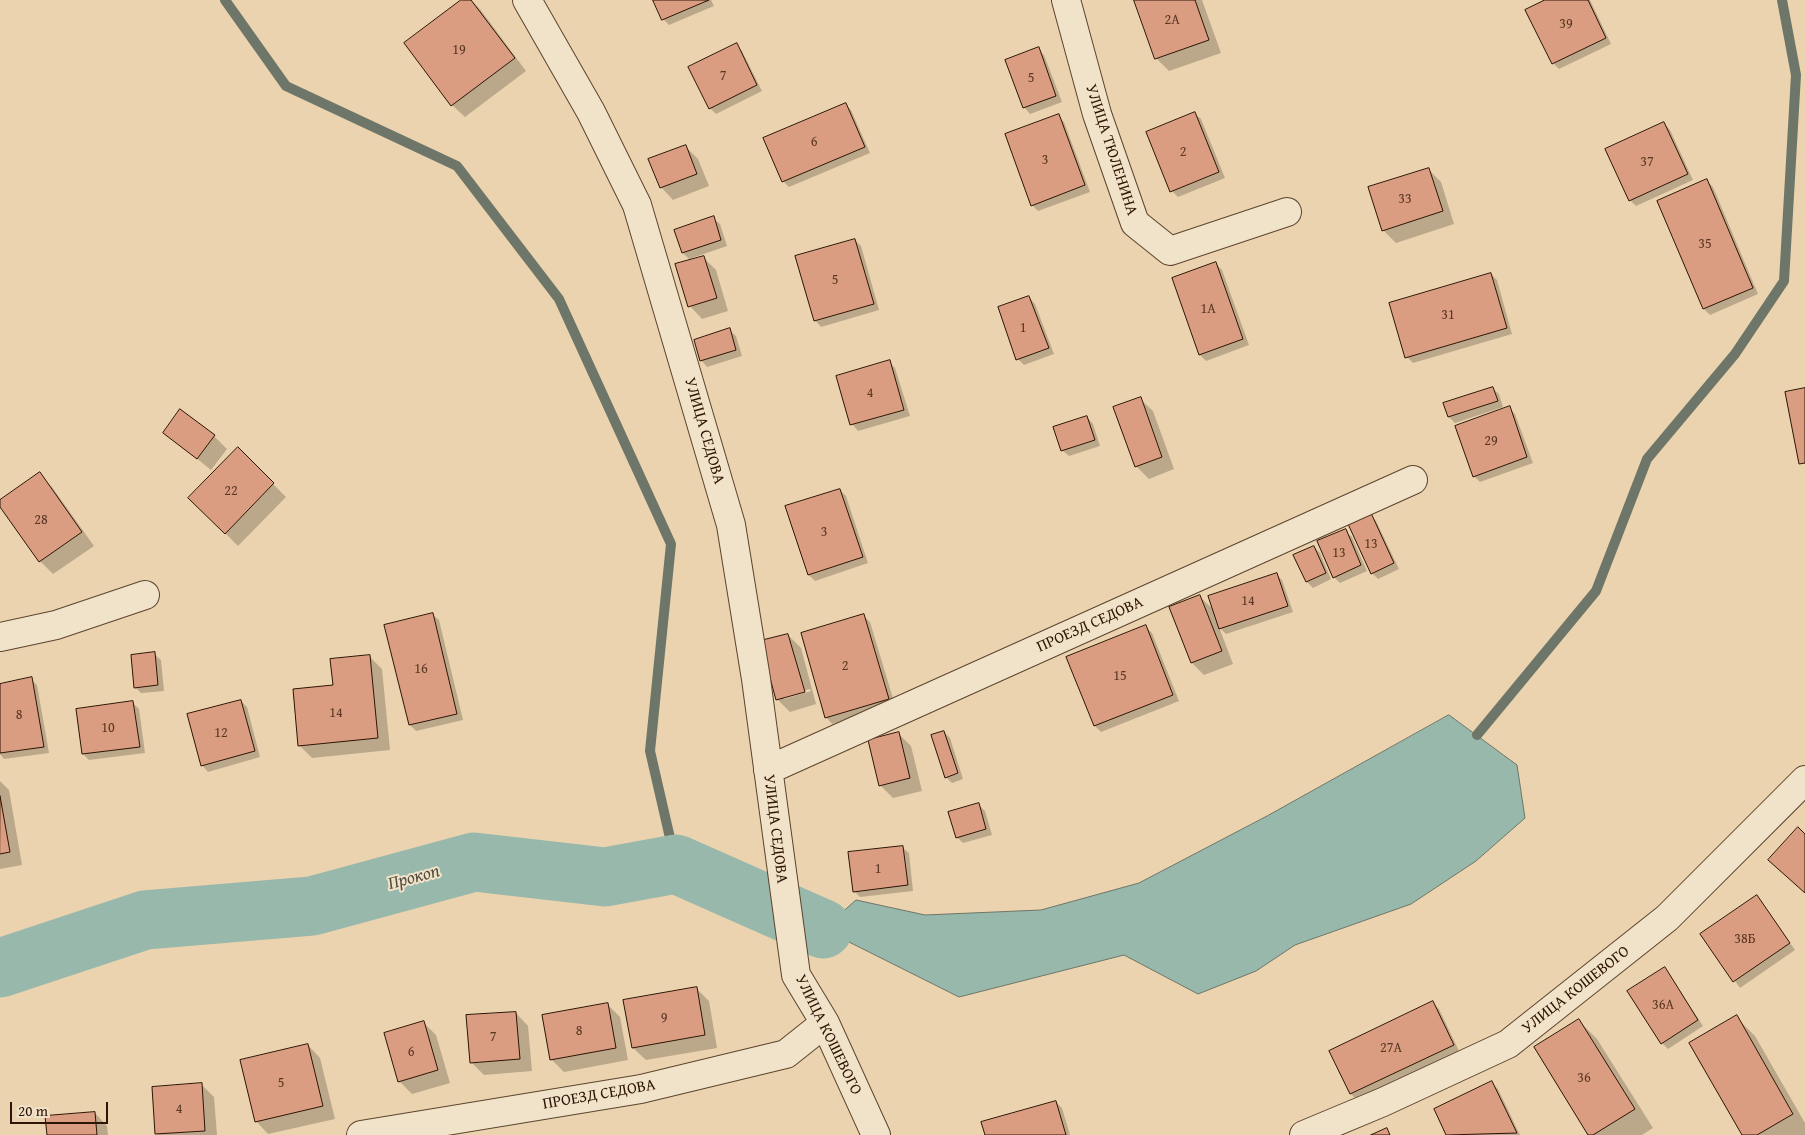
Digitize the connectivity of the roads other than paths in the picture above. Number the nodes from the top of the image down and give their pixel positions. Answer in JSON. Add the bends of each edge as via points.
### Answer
{"nodes":[{"id":1,"x":527,"y":0,"type":"edge"},
{"id":2,"x":1066,"y":0,"type":"edge"},
{"id":3,"x":1287,"y":212,"type":"dead end"},
{"id":4,"x":1413,"y":480,"type":"dead end"},
{"id":5,"x":145,"y":595,"type":"dead end"},
{"id":6,"x":0,"y":637,"type":"edge"},
{"id":7,"x":768,"y":770,"type":"junction"},
{"id":8,"x":1805,"y":780,"type":"edge"},
{"id":9,"x":789,"y":931,"type":"joint"},
{"id":10,"x":824,"y":1023,"type":"junction"},
{"id":11,"x":361,"y":1135,"type":"edge"},
{"id":12,"x":876,"y":1135,"type":"edge"},
{"id":13,"x":1304,"y":1135,"type":"edge"}],
"edges":[{"from":1,"to":7,"type":"street","name":"УЛИЦА СЕДОВА","via":[[591,112],[637,205],[731,525]]},
{"from":2,"to":3,"type":"street","name":"УЛИЦА ТЮЛЕНИНА","via":[[1097,114],[1135,223],[1170,251]]},
{"from":4,"to":7,"type":"street","name":"ПРОЕЗД СЕДОВА"},
{"from":5,"to":6,"type":"street","via":[[56,624]]},
{"from":7,"to":9,"type":"street","name":"УЛИЦА СЕДОВА"},
{"from":8,"to":13,"type":"street","name":"УЛИЦА КОШЕВОГО","via":[[1666,918],[1508,1044]]},
{"from":9,"to":10,"type":"street","name":"УЛИЦА КОШЕВОГО","via":[[796,975]]},
{"from":10,"to":11,"type":"street","name":"ПРОЕЗД СЕДОВА","via":[[786,1054],[641,1089]]},
{"from":10,"to":12,"type":"street","name":"УЛИЦА КОШЕВОГО"}]}
